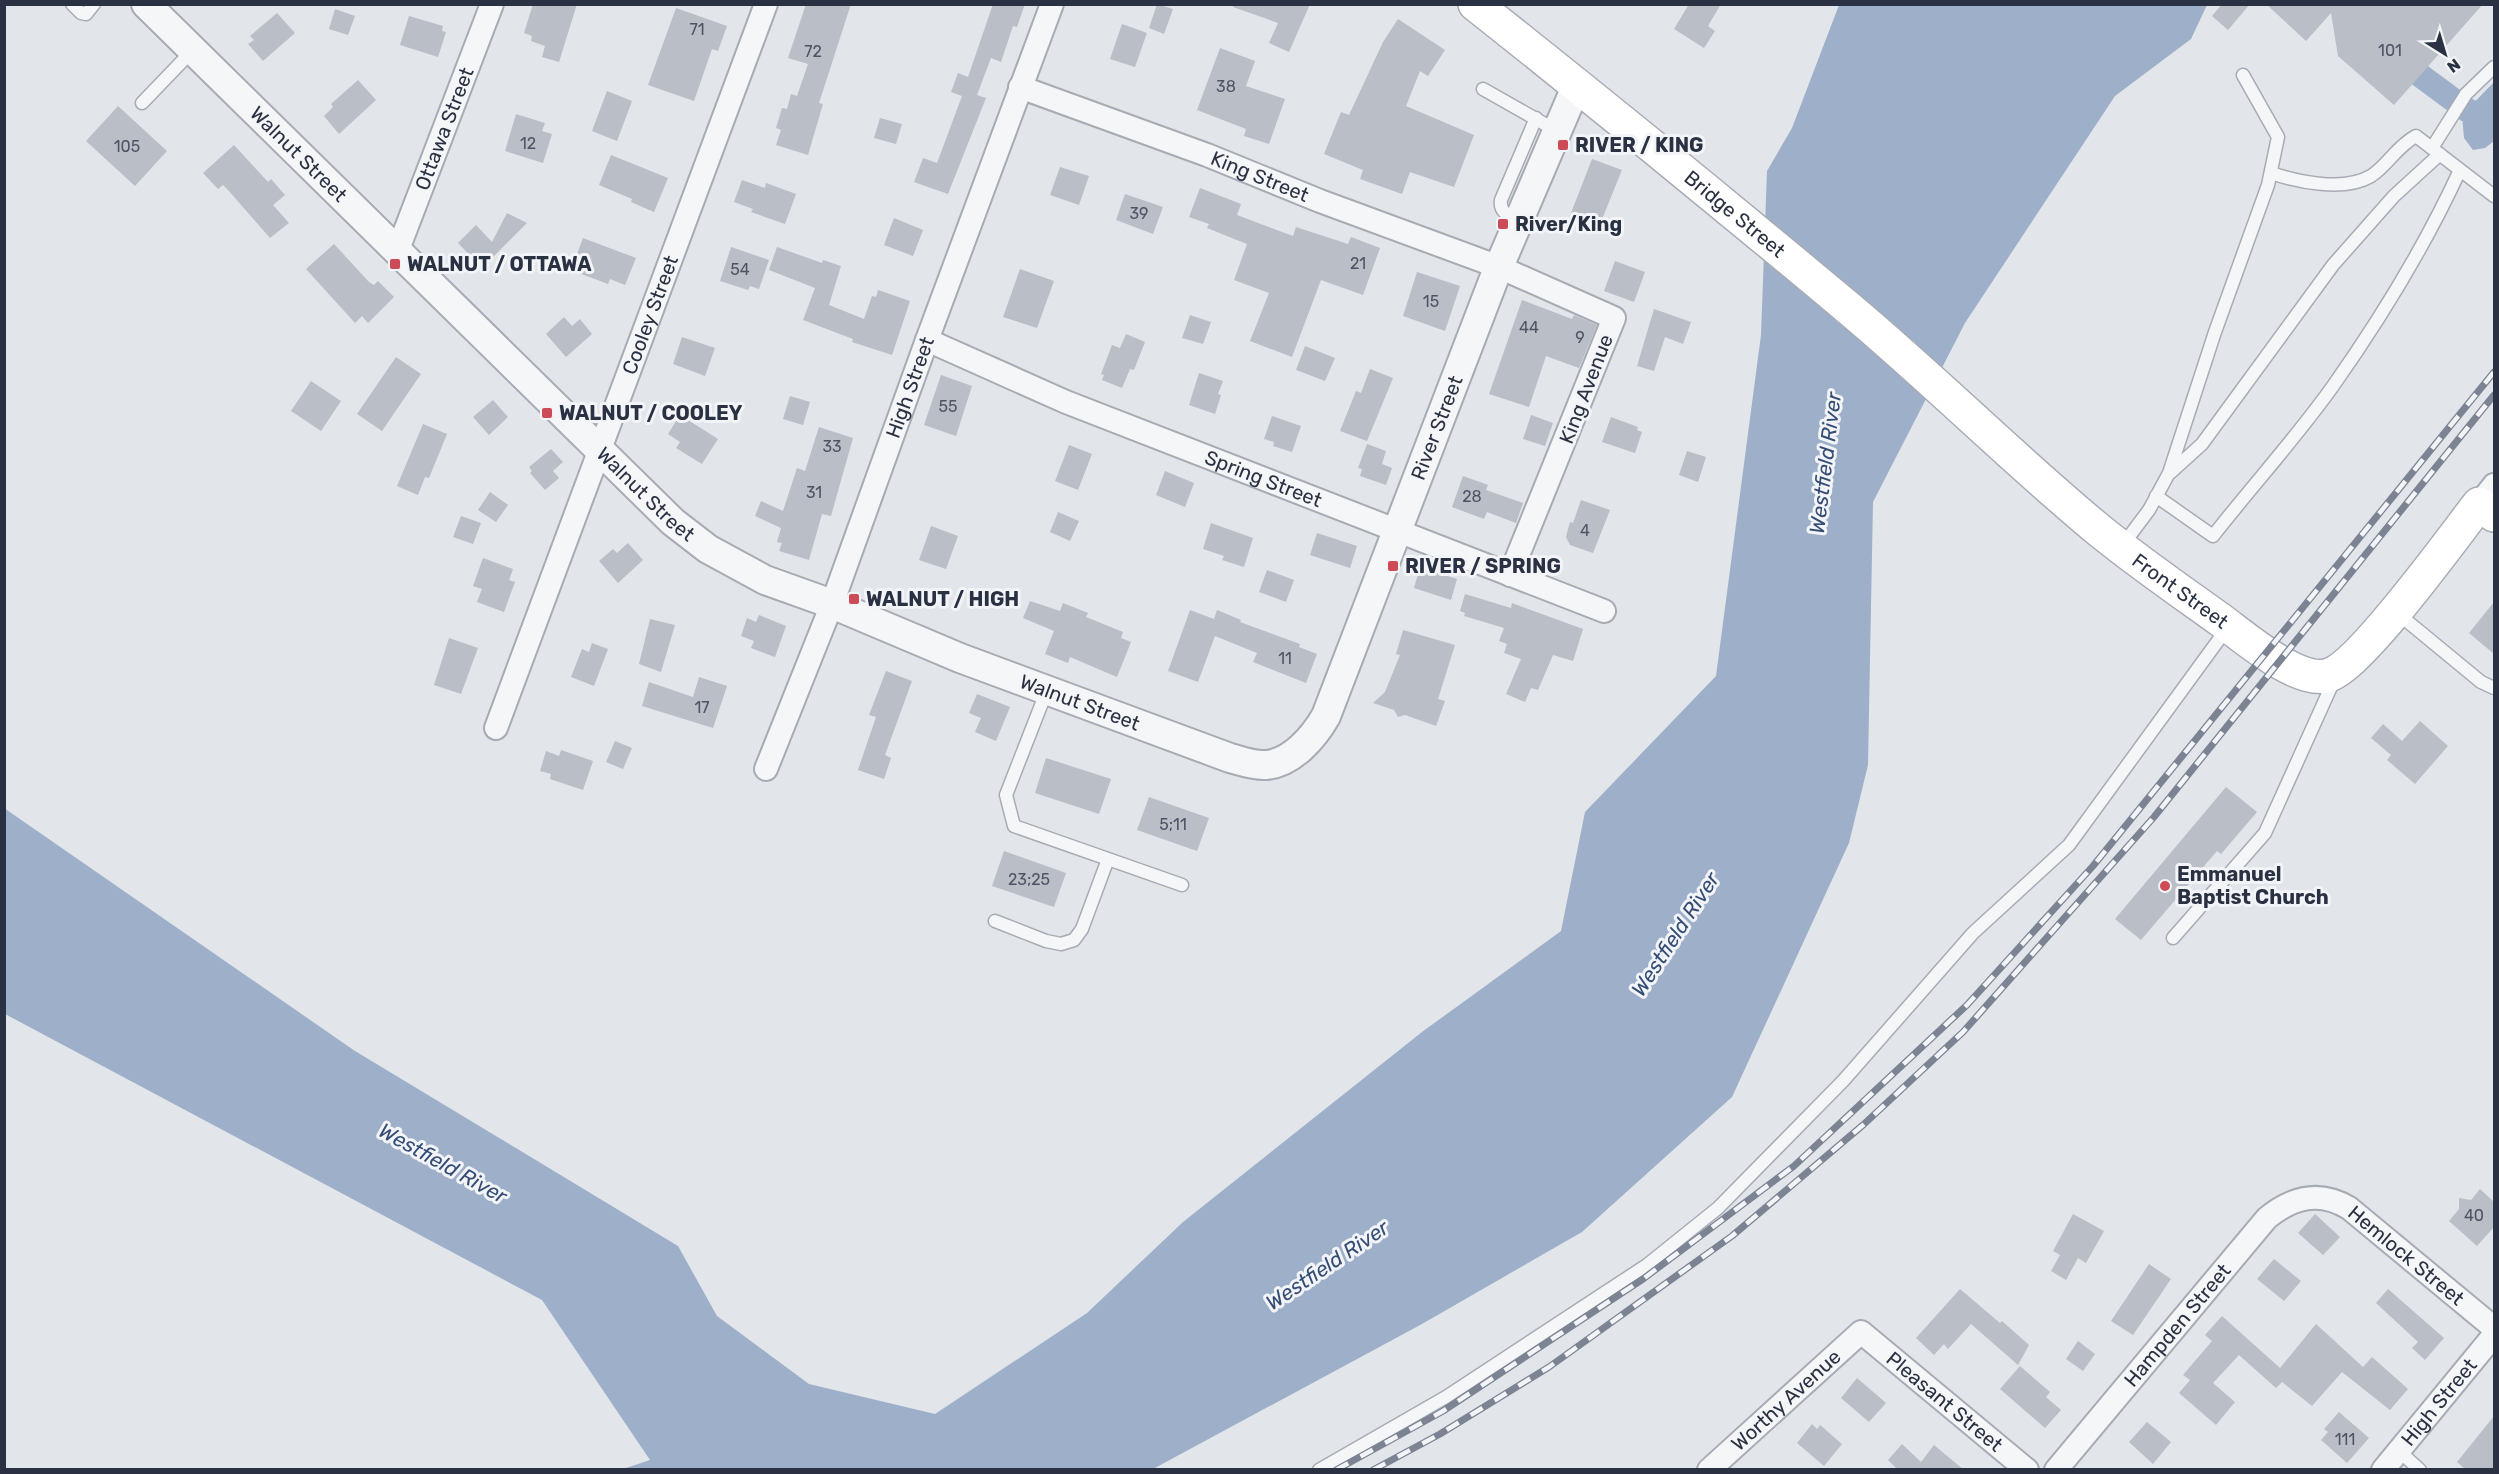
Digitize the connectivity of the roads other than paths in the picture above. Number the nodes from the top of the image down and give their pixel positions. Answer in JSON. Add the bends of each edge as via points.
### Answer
{"nodes":[{"id":1,"x":72,"y":4,"type":"edge"},
{"id":2,"x":94,"y":4,"type":"edge"},
{"id":3,"x":146,"y":4,"type":"edge"},
{"id":4,"x":492,"y":4,"type":"edge"},
{"id":5,"x":766,"y":4,"type":"edge"},
{"id":6,"x":1052,"y":4,"type":"edge"},
{"id":7,"x":1475,"y":4,"type":"edge"},
{"id":8,"x":193,"y":50,"type":"junction"},
{"id":9,"x":2494,"y":67,"type":"edge"},
{"id":10,"x":2243,"y":75,"type":"dead end"},
{"id":11,"x":1020,"y":87,"type":"junction"},
{"id":12,"x":1576,"y":87,"type":"junction"},
{"id":13,"x":1483,"y":89,"type":"dead end"},
{"id":14,"x":142,"y":103,"type":"dead end"},
{"id":15,"x":1547,"y":124,"type":"junction"},
{"id":16,"x":2436,"y":151,"type":"junction"},
{"id":17,"x":2460,"y":170,"type":"junction"},
{"id":18,"x":2271,"y":173,"type":"junction"},
{"id":19,"x":2494,"y":196,"type":"edge"},
{"id":20,"x":397,"y":252,"type":"junction"},
{"id":21,"x":1499,"y":267,"type":"junction"},
{"id":22,"x":1855,"y":313,"type":"joint"},
{"id":23,"x":927,"y":340,"type":"junction"},
{"id":24,"x":600,"y":449,"type":"junction"},
{"id":25,"x":2169,"y":474,"type":"junction"},
{"id":26,"x":2156,"y":496,"type":"junction"},
{"id":27,"x":2489,"y":502,"type":"edge"},
{"id":28,"x":1396,"y":531,"type":"junction"},
{"id":29,"x":2122,"y":547,"type":"junction"},
{"id":30,"x":1510,"y":575,"type":"junction"},
{"id":31,"x":832,"y":604,"type":"junction"},
{"id":32,"x":2395,"y":610,"type":"junction"},
{"id":33,"x":1604,"y":611,"type":"dead end"},
{"id":34,"x":2229,"y":626,"type":"junction"},
{"id":35,"x":2337,"y":671,"type":"junction"},
{"id":36,"x":2494,"y":688,"type":"edge"},
{"id":37,"x":1047,"y":690,"type":"junction"},
{"id":38,"x":496,"y":728,"type":"dead end"},
{"id":39,"x":1283,"y":760,"type":"joint"},
{"id":40,"x":766,"y":769,"type":"dead end"},
{"id":41,"x":1108,"y":859,"type":"junction"},
{"id":42,"x":1182,"y":885,"type":"dead end"},
{"id":43,"x":995,"y":921,"type":"dead end"},
{"id":44,"x":2173,"y":938,"type":"dead end"},
{"id":45,"x":2310,"y":1197,"type":"joint"},
{"id":46,"x":2494,"y":1328,"type":"edge"},
{"id":47,"x":1861,"y":1332,"type":"joint"},
{"id":48,"x":2494,"y":1335,"type":"edge"},
{"id":49,"x":2399,"y":1451,"type":"junction"},
{"id":50,"x":1319,"y":1470,"type":"edge"},
{"id":51,"x":1708,"y":1470,"type":"edge"},
{"id":52,"x":2026,"y":1470,"type":"edge"},
{"id":53,"x":2056,"y":1470,"type":"edge"},
{"id":54,"x":2384,"y":1470,"type":"edge"},
{"id":55,"x":2420,"y":1470,"type":"edge"}],
"edges":[{"from":1,"to":2,"type":"lane","via":[[86,14]]},
{"from":3,"to":8,"type":"street","name":"Walnut Street"},
{"from":4,"to":20,"type":"street","name":"Ottawa Street"},
{"from":5,"to":24,"type":"street","name":"Cooley Street"},
{"from":6,"to":11,"type":"street","name":"High Street"},
{"from":7,"to":12,"type":"main road","name":"Bridge Street"},
{"from":8,"to":14,"type":"lane"},
{"from":8,"to":20,"type":"street","name":"Walnut Street"},
{"from":9,"to":16,"type":"lane","via":[[2466,94],[2446,124]]},
{"from":10,"to":18,"type":"lane","via":[[2278,137]]},
{"from":11,"to":21,"type":"street","name":"King Street"},
{"from":11,"to":23,"type":"street","name":"High Street"},
{"from":12,"to":15,"type":"street","name":"River Street"},
{"from":12,"to":22,"type":"main road","name":"Bridge Street","via":[[1686,172]]},
{"from":13,"to":15,"type":"lane"},
{"from":15,"to":21,"type":"street","name":"River Street","via":[[1519,222]]},
{"from":16,"to":17,"type":"lane"},
{"from":16,"to":18,"type":"lane","via":[[2416,136],[2405,141],[2371,176],[2340,184],[2300,182]]},
{"from":16,"to":25,"type":"lane","via":[[2333,265],[2202,444]]},
{"from":17,"to":19,"type":"lane"},
{"from":17,"to":26,"type":"lane","via":[[2435,225],[2394,295],[2338,378],[2213,536]]},
{"from":18,"to":25,"type":"lane"},
{"from":20,"to":24,"type":"street","name":"Walnut Street"},
{"from":21,"to":28,"type":"street","name":"River Street"},
{"from":21,"to":30,"type":"street","name":"King Avenue","via":[[1614,318]]},
{"from":22,"to":29,"type":"main road","name":"Front Street"},
{"from":23,"to":28,"type":"street","name":"Spring Street","via":[[1066,402]]},
{"from":23,"to":31,"type":"street","name":"High Street"},
{"from":24,"to":31,"type":"street","name":"Walnut Street","via":[[673,522],[708,549],[765,580]]},
{"from":24,"to":38,"type":"street","name":"Cooley Street"},
{"from":25,"to":26,"type":"lane"},
{"from":26,"to":29,"type":"lane"},
{"from":27,"to":32,"type":"main road"},
{"from":28,"to":30,"type":"street","name":"Spring Street"},
{"from":28,"to":39,"type":"street","name":"River Street","via":[[1326,716],[1309,739]]},
{"from":29,"to":34,"type":"main road","name":"Front Street"},
{"from":30,"to":33,"type":"street","name":"Spring Street"},
{"from":31,"to":37,"type":"street","name":"Walnut Street"},
{"from":31,"to":40,"type":"street","name":"High Street"},
{"from":32,"to":35,"type":"main road","via":[[2369,643]]},
{"from":32,"to":36,"type":"lane","via":[[2481,682]]},
{"from":34,"to":35,"type":"main road","name":"Front Street","via":[[2303,673],[2326,676]]},
{"from":34,"to":50,"type":"lane","via":[[2069,845],[1973,933],[1843,1081],[1718,1208],[1647,1265],[1599,1297],[1446,1397]]},
{"from":35,"to":44,"type":"lane","via":[[2265,832]]},
{"from":37,"to":39,"type":"street","name":"Walnut Street","via":[[1241,761],[1267,765]]},
{"from":37,"to":41,"type":"lane","via":[[1006,795],[1014,826]]},
{"from":41,"to":42,"type":"lane"},
{"from":41,"to":43,"type":"lane","via":[[1082,929],[1074,940],[1061,944],[1046,941]]},
{"from":45,"to":46,"type":"street","name":"Hemlock Street","via":[[2349,1208]]},
{"from":45,"to":53,"type":"street","name":"Hampden Street","via":[[2283,1206],[2267,1218]]},
{"from":47,"to":51,"type":"street","name":"Worthy Avenue"},
{"from":47,"to":52,"type":"street","name":"Pleasant Street"},
{"from":48,"to":49,"type":"street","name":"High Street"},
{"from":49,"to":54,"type":"street","name":"High Street"},
{"from":49,"to":55,"type":"lane"}]}
